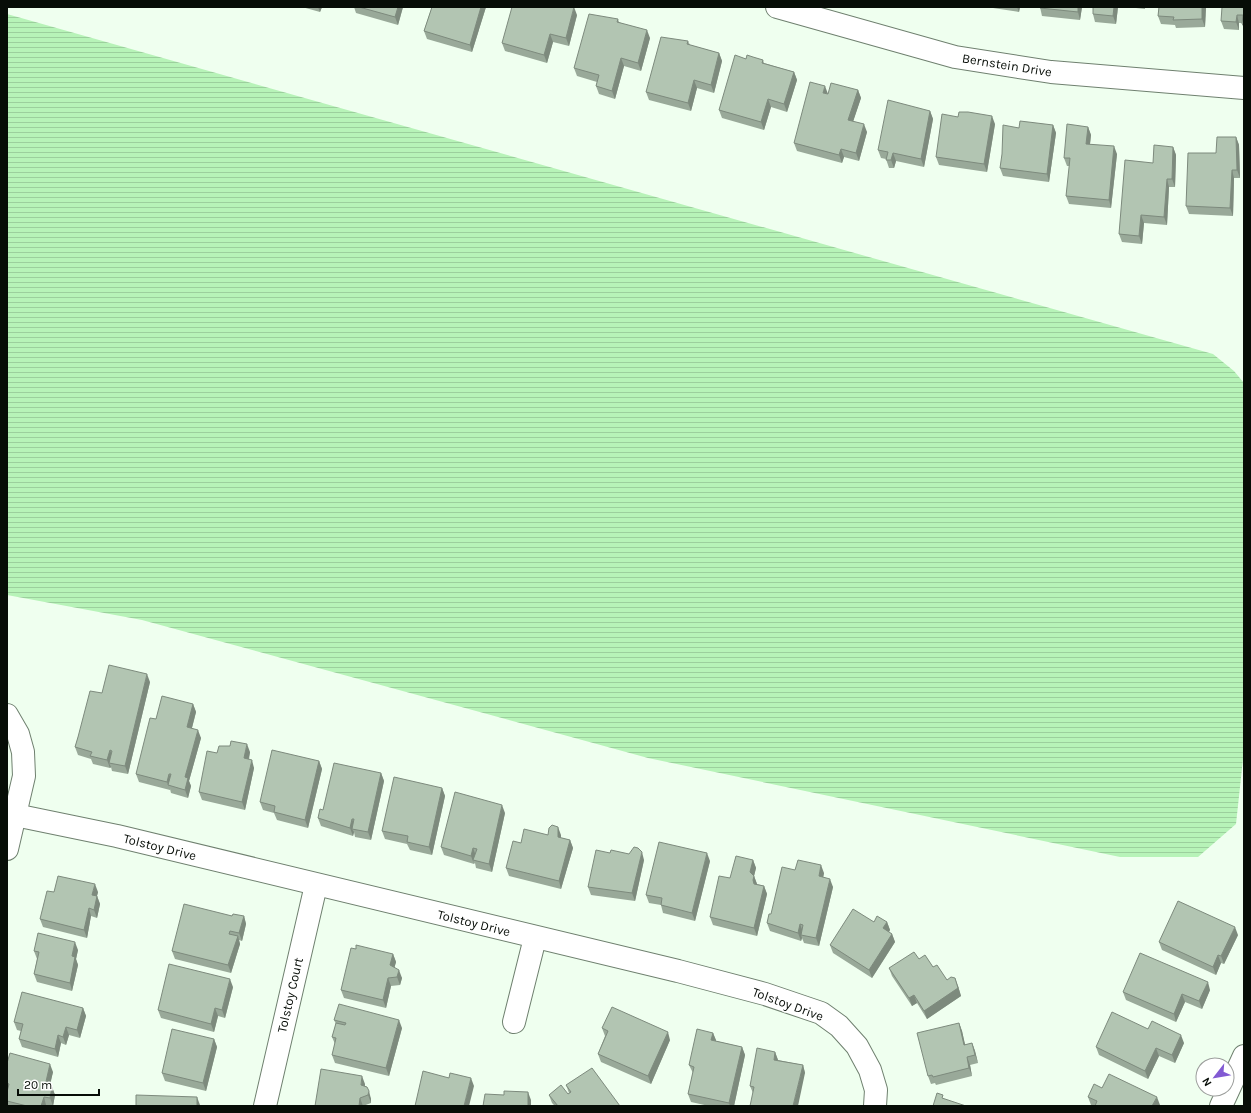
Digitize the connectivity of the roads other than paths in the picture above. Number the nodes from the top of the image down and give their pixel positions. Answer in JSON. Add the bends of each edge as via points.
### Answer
{"nodes":[{"id":1,"x":777,"y":7,"type":"edge"},
{"id":2,"x":1244,"y":88,"type":"edge"},
{"id":3,"x":7,"y":715,"type":"edge"},
{"id":4,"x":15,"y":815,"type":"junction"},
{"id":5,"x":7,"y":849,"type":"edge"},
{"id":6,"x":316,"y":885,"type":"junction"},
{"id":7,"x":535,"y":938,"type":"junction"},
{"id":8,"x":514,"y":1022,"type":"dead end"},
{"id":9,"x":1244,"y":1056,"type":"edge"},
{"id":10,"x":265,"y":1106,"type":"edge"},
{"id":11,"x":875,"y":1106,"type":"edge"},
{"id":12,"x":1221,"y":1106,"type":"edge"}],
"edges":[{"from":1,"to":2,"type":"street","name":"Bernstein Drive","via":[[955,57],[1051,72]]},
{"from":3,"to":4,"type":"street","via":[[18,734],[23,752],[24,776]]},
{"from":4,"to":5,"type":"street"},
{"from":4,"to":6,"type":"street","name":"Tolstoy Drive","via":[[117,836]]},
{"from":6,"to":7,"type":"street","name":"Tolstoy Drive"},
{"from":6,"to":10,"type":"street","name":"Tolstoy Court"},
{"from":7,"to":8,"type":"street"},
{"from":7,"to":11,"type":"street","name":"Tolstoy Drive","via":[[765,994],[821,1013],[839,1026],[857,1046],[870,1070],[876,1090]]},
{"from":9,"to":12,"type":"street"}]}
